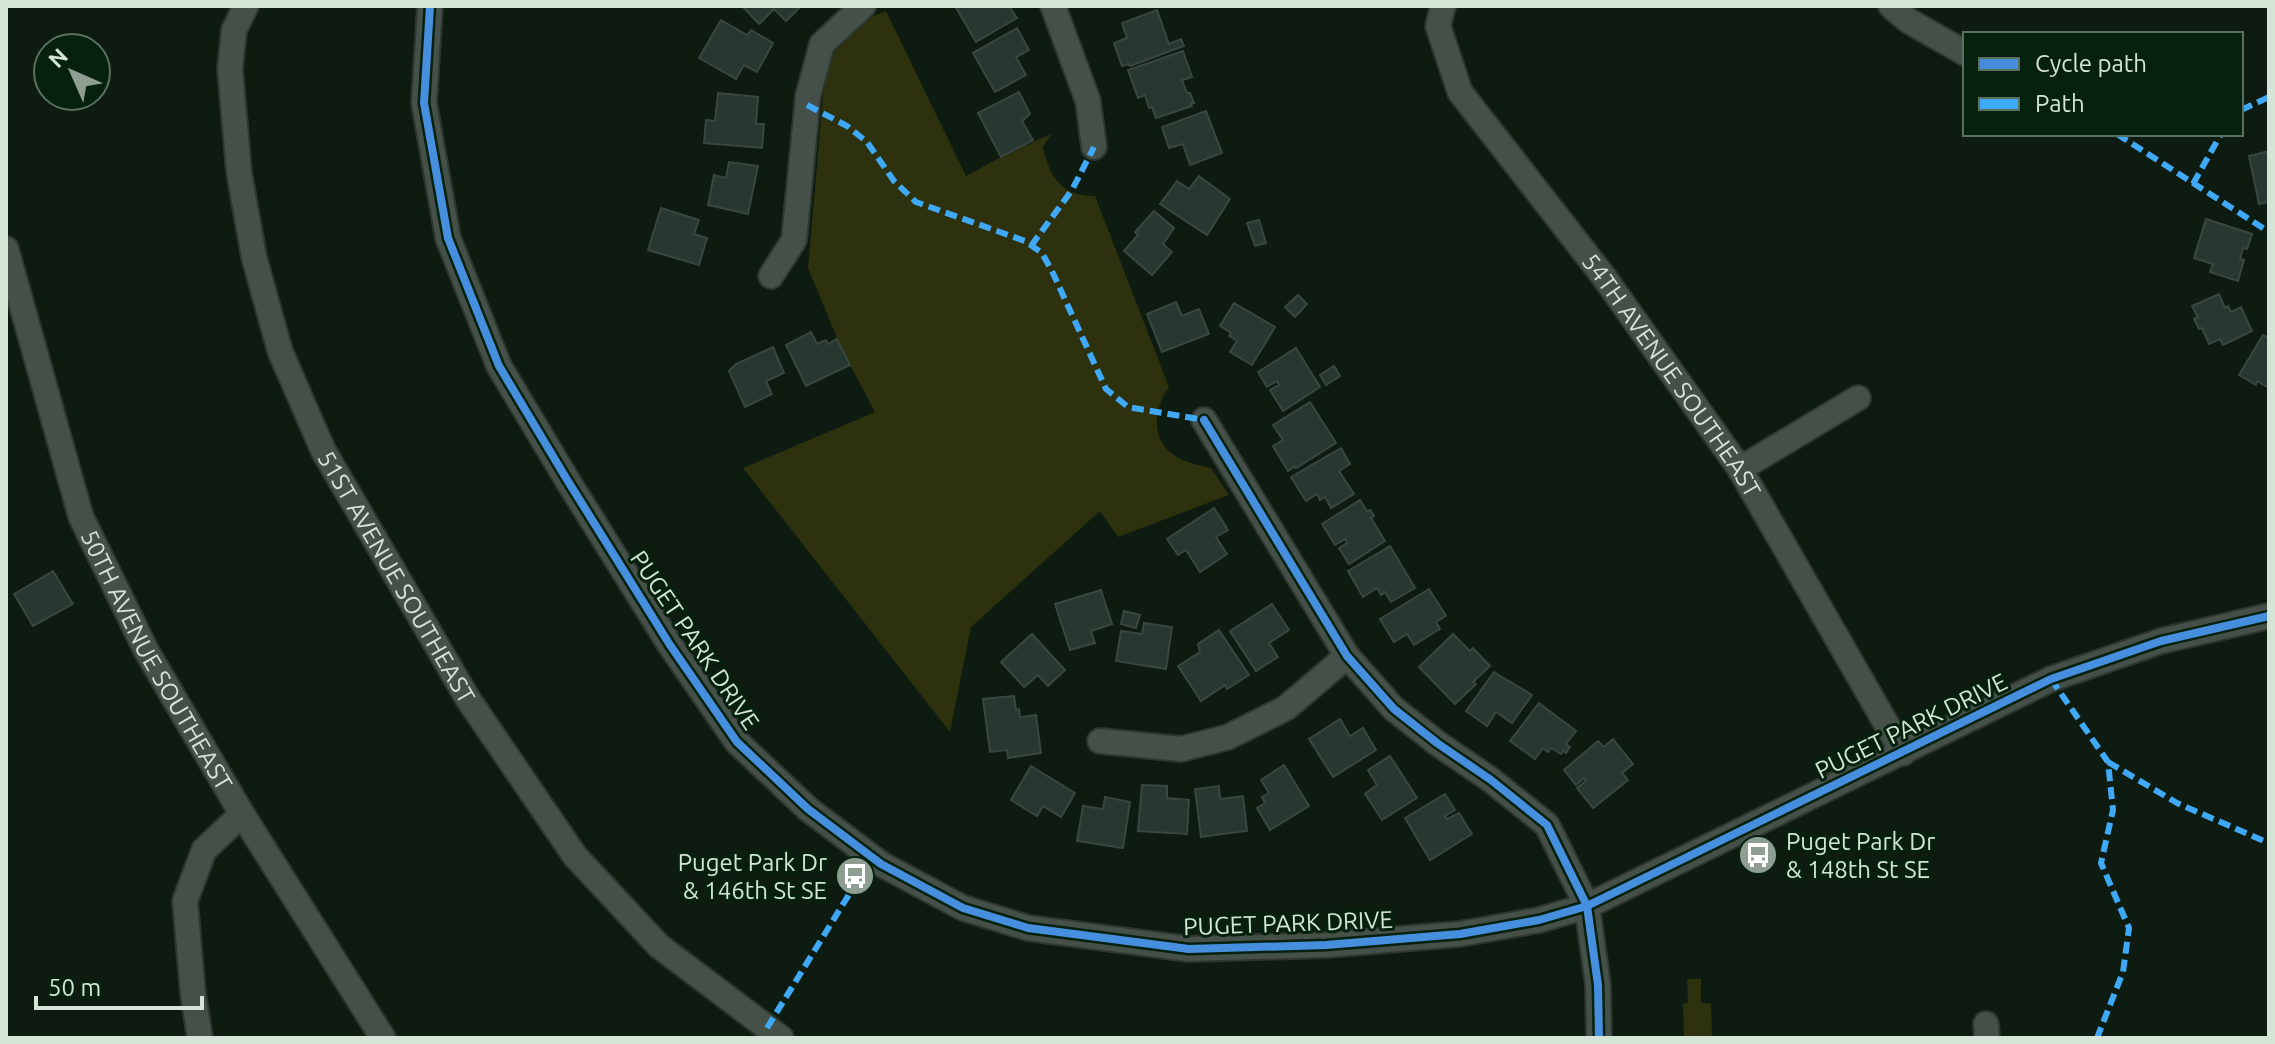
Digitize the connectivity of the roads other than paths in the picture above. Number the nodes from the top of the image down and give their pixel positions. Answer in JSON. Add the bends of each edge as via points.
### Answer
{"nodes":[{"id":1,"x":246,"y":6,"type":"edge"},
{"id":2,"x":430,"y":6,"type":"edge"},
{"id":3,"x":863,"y":6,"type":"edge"},
{"id":4,"x":1053,"y":6,"type":"edge"},
{"id":5,"x":1443,"y":6,"type":"edge"},
{"id":6,"x":1891,"y":6,"type":"edge"},
{"id":7,"x":1963,"y":52,"type":"edge"},
{"id":8,"x":1094,"y":147,"type":"dead end"},
{"id":9,"x":6,"y":249,"type":"edge"},
{"id":10,"x":771,"y":276,"type":"dead end"},
{"id":11,"x":1858,"y":398,"type":"dead end"},
{"id":12,"x":1204,"y":420,"type":"dead end"},
{"id":13,"x":1740,"y":469,"type":"junction"},
{"id":14,"x":2269,"y":616,"type":"edge"},
{"id":15,"x":1347,"y":656,"type":"junction"},
{"id":16,"x":1100,"y":741,"type":"dead end"},
{"id":17,"x":1903,"y":753,"type":"junction"},
{"id":18,"x":242,"y":814,"type":"junction"},
{"id":19,"x":1587,"y":906,"type":"junction"},
{"id":20,"x":773,"y":1036,"type":"edge"},
{"id":21,"x":200,"y":1038,"type":"edge"},
{"id":22,"x":383,"y":1038,"type":"edge"},
{"id":23,"x":1599,"y":1038,"type":"edge"}],
"edges":[{"from":1,"to":20,"type":"street","name":"51ST AVENUE SOUTHEAST","via":[[234,30],[230,69],[241,186],[280,351],[323,450],[468,699],[575,856],[659,946]]},
{"from":2,"to":19,"type":"street","name":"PUGET PARK DRIVE","via":[[424,103],[448,238],[499,366],[670,645],[737,742],[808,809],[881,864],[963,908],[1028,928],[1189,949],[1460,934]]},
{"from":3,"to":10,"type":"street","via":[[822,44],[808,96],[794,240]]},
{"from":4,"to":8,"type":"street","via":[[1088,101]]},
{"from":5,"to":13,"type":"street","name":"54TH AVENUE SOUTHEAST","via":[[1438,26],[1460,92],[1604,277]]},
{"from":6,"to":7,"type":"street"},
{"from":9,"to":18,"type":"street","name":"50TH AVENUE SOUTHEAST","via":[[81,517],[147,652]]},
{"from":11,"to":13,"type":"street"},
{"from":12,"to":15,"type":"street"},
{"from":13,"to":17,"type":"street","name":"54TH AVENUE SOUTHEAST"},
{"from":14,"to":17,"type":"street","name":"PUGET PARK DRIVE","via":[[2161,641],[2051,679]]},
{"from":15,"to":16,"type":"street","via":[[1286,708],[1228,737],[1181,749]]},
{"from":15,"to":19,"type":"street","via":[[1394,709],[1547,825]]},
{"from":17,"to":19,"type":"street","name":"PUGET PARK DRIVE"},
{"from":18,"to":21,"type":"street","via":[[204,850],[185,901]]},
{"from":18,"to":22,"type":"street","name":"50TH AVENUE SOUTHEAST"},
{"from":19,"to":23,"type":"street"}]}
